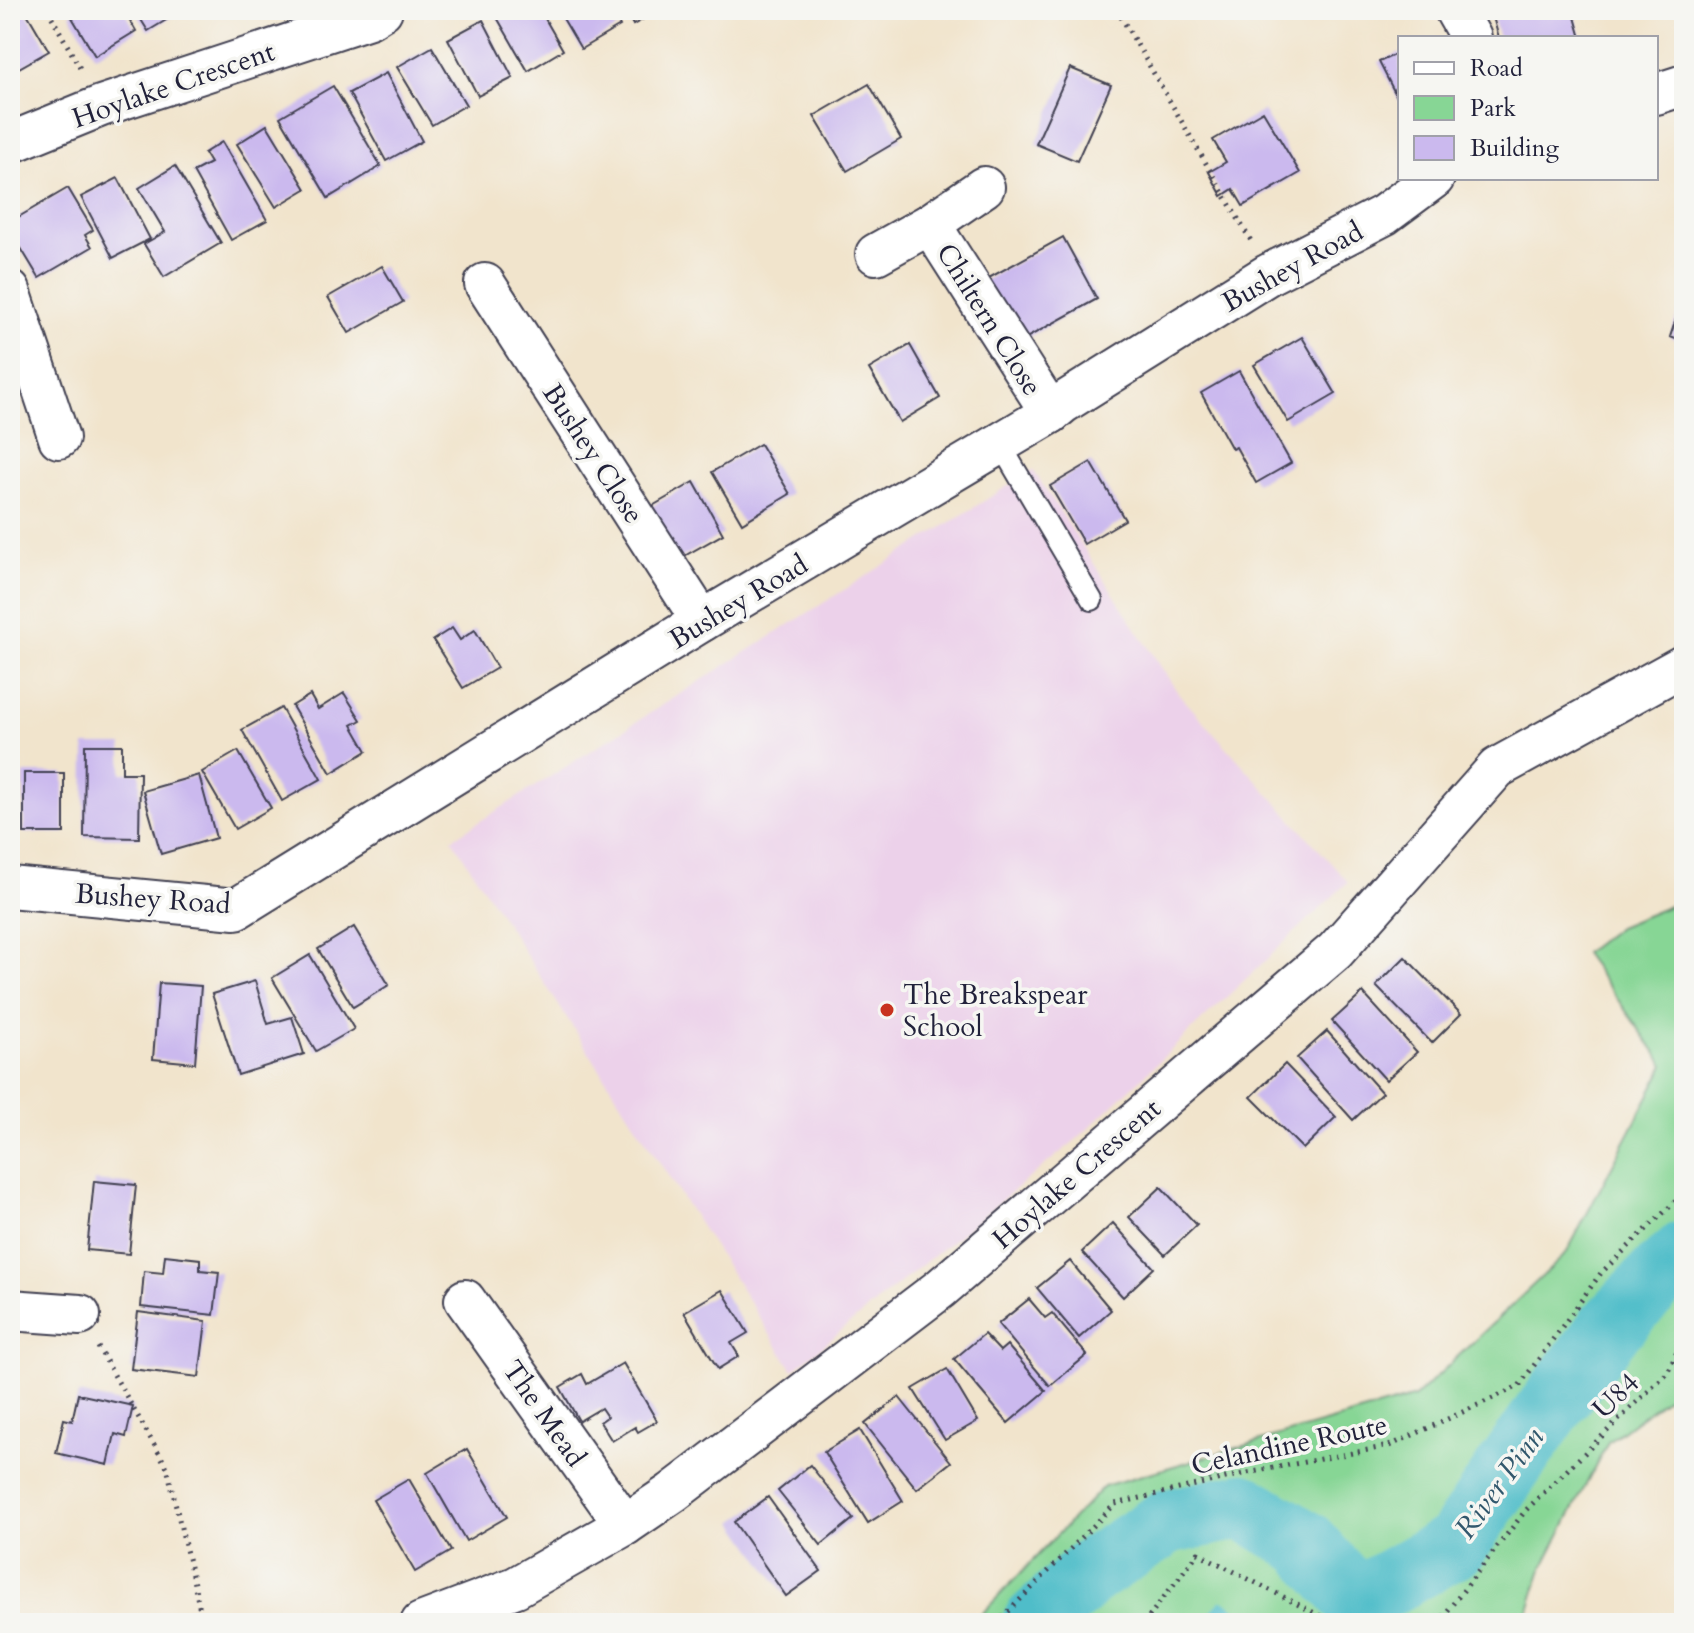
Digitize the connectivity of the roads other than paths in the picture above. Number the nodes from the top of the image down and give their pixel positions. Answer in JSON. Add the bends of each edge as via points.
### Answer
{"nodes":[{"id":1,"x":382,"y":10,"type":"edge"},
{"id":2,"x":1455,"y":10,"type":"edge"},
{"id":3,"x":1470,"y":36,"type":"edge"},
{"id":4,"x":1684,"y":85,"type":"edge"},
{"id":5,"x":1658,"y":93,"type":"edge"},
{"id":6,"x":10,"y":143,"type":"edge"},
{"id":7,"x":1431,"y":180,"type":"edge"},
{"id":8,"x":984,"y":187,"type":"dead end"},
{"id":9,"x":930,"y":224,"type":"junction"},
{"id":10,"x":876,"y":254,"type":"dead end"},
{"id":11,"x":485,"y":284,"type":"dead end"},
{"id":12,"x":10,"y":291,"type":"edge"},
{"id":13,"x":1051,"y":413,"type":"junction"},
{"id":14,"x":59,"y":438,"type":"dead end"},
{"id":15,"x":1000,"y":444,"type":"junction"},
{"id":16,"x":1092,"y":600,"type":"dead end"},
{"id":17,"x":702,"y":621,"type":"junction"},
{"id":18,"x":1684,"y":665,"type":"edge"},
{"id":19,"x":10,"y":887,"type":"edge"},
{"id":20,"x":465,"y":1300,"type":"dead end"},
{"id":21,"x":10,"y":1310,"type":"edge"},
{"id":22,"x":80,"y":1315,"type":"road end"},
{"id":23,"x":625,"y":1525,"type":"junction"},
{"id":24,"x":421,"y":1623,"type":"edge"}],
"edges":[{"from":1,"to":6,"type":"street","name":"Hoylake Crescent","via":[[101,106]]},
{"from":2,"to":3,"type":"street"},
{"from":4,"to":5,"type":"street"},
{"from":7,"to":13,"type":"street","name":"Bushey Road","via":[[1384,215],[1269,274]]},
{"from":8,"to":9,"type":"street","name":"Chiltern Close"},
{"from":9,"to":10,"type":"street","name":"Chiltern Close"},
{"from":9,"to":13,"type":"street","name":"Chiltern Close"},
{"from":11,"to":17,"type":"street","name":"Bushey Close"},
{"from":12,"to":14,"type":"street"},
{"from":13,"to":15,"type":"street","name":"Bushey Road"},
{"from":15,"to":16,"type":"lane"},
{"from":15,"to":17,"type":"street","name":"Bushey Road"},
{"from":17,"to":19,"type":"street","name":"Bushey Road","via":[[236,909]]},
{"from":18,"to":23,"type":"street","name":"Hoylake Crescent","via":[[1497,768],[1335,951],[940,1289]]},
{"from":20,"to":23,"type":"street","name":"The Mead"},
{"from":21,"to":22,"type":"street"},
{"from":23,"to":24,"type":"street","name":"Hoylake Crescent","via":[[516,1587]]}]}
